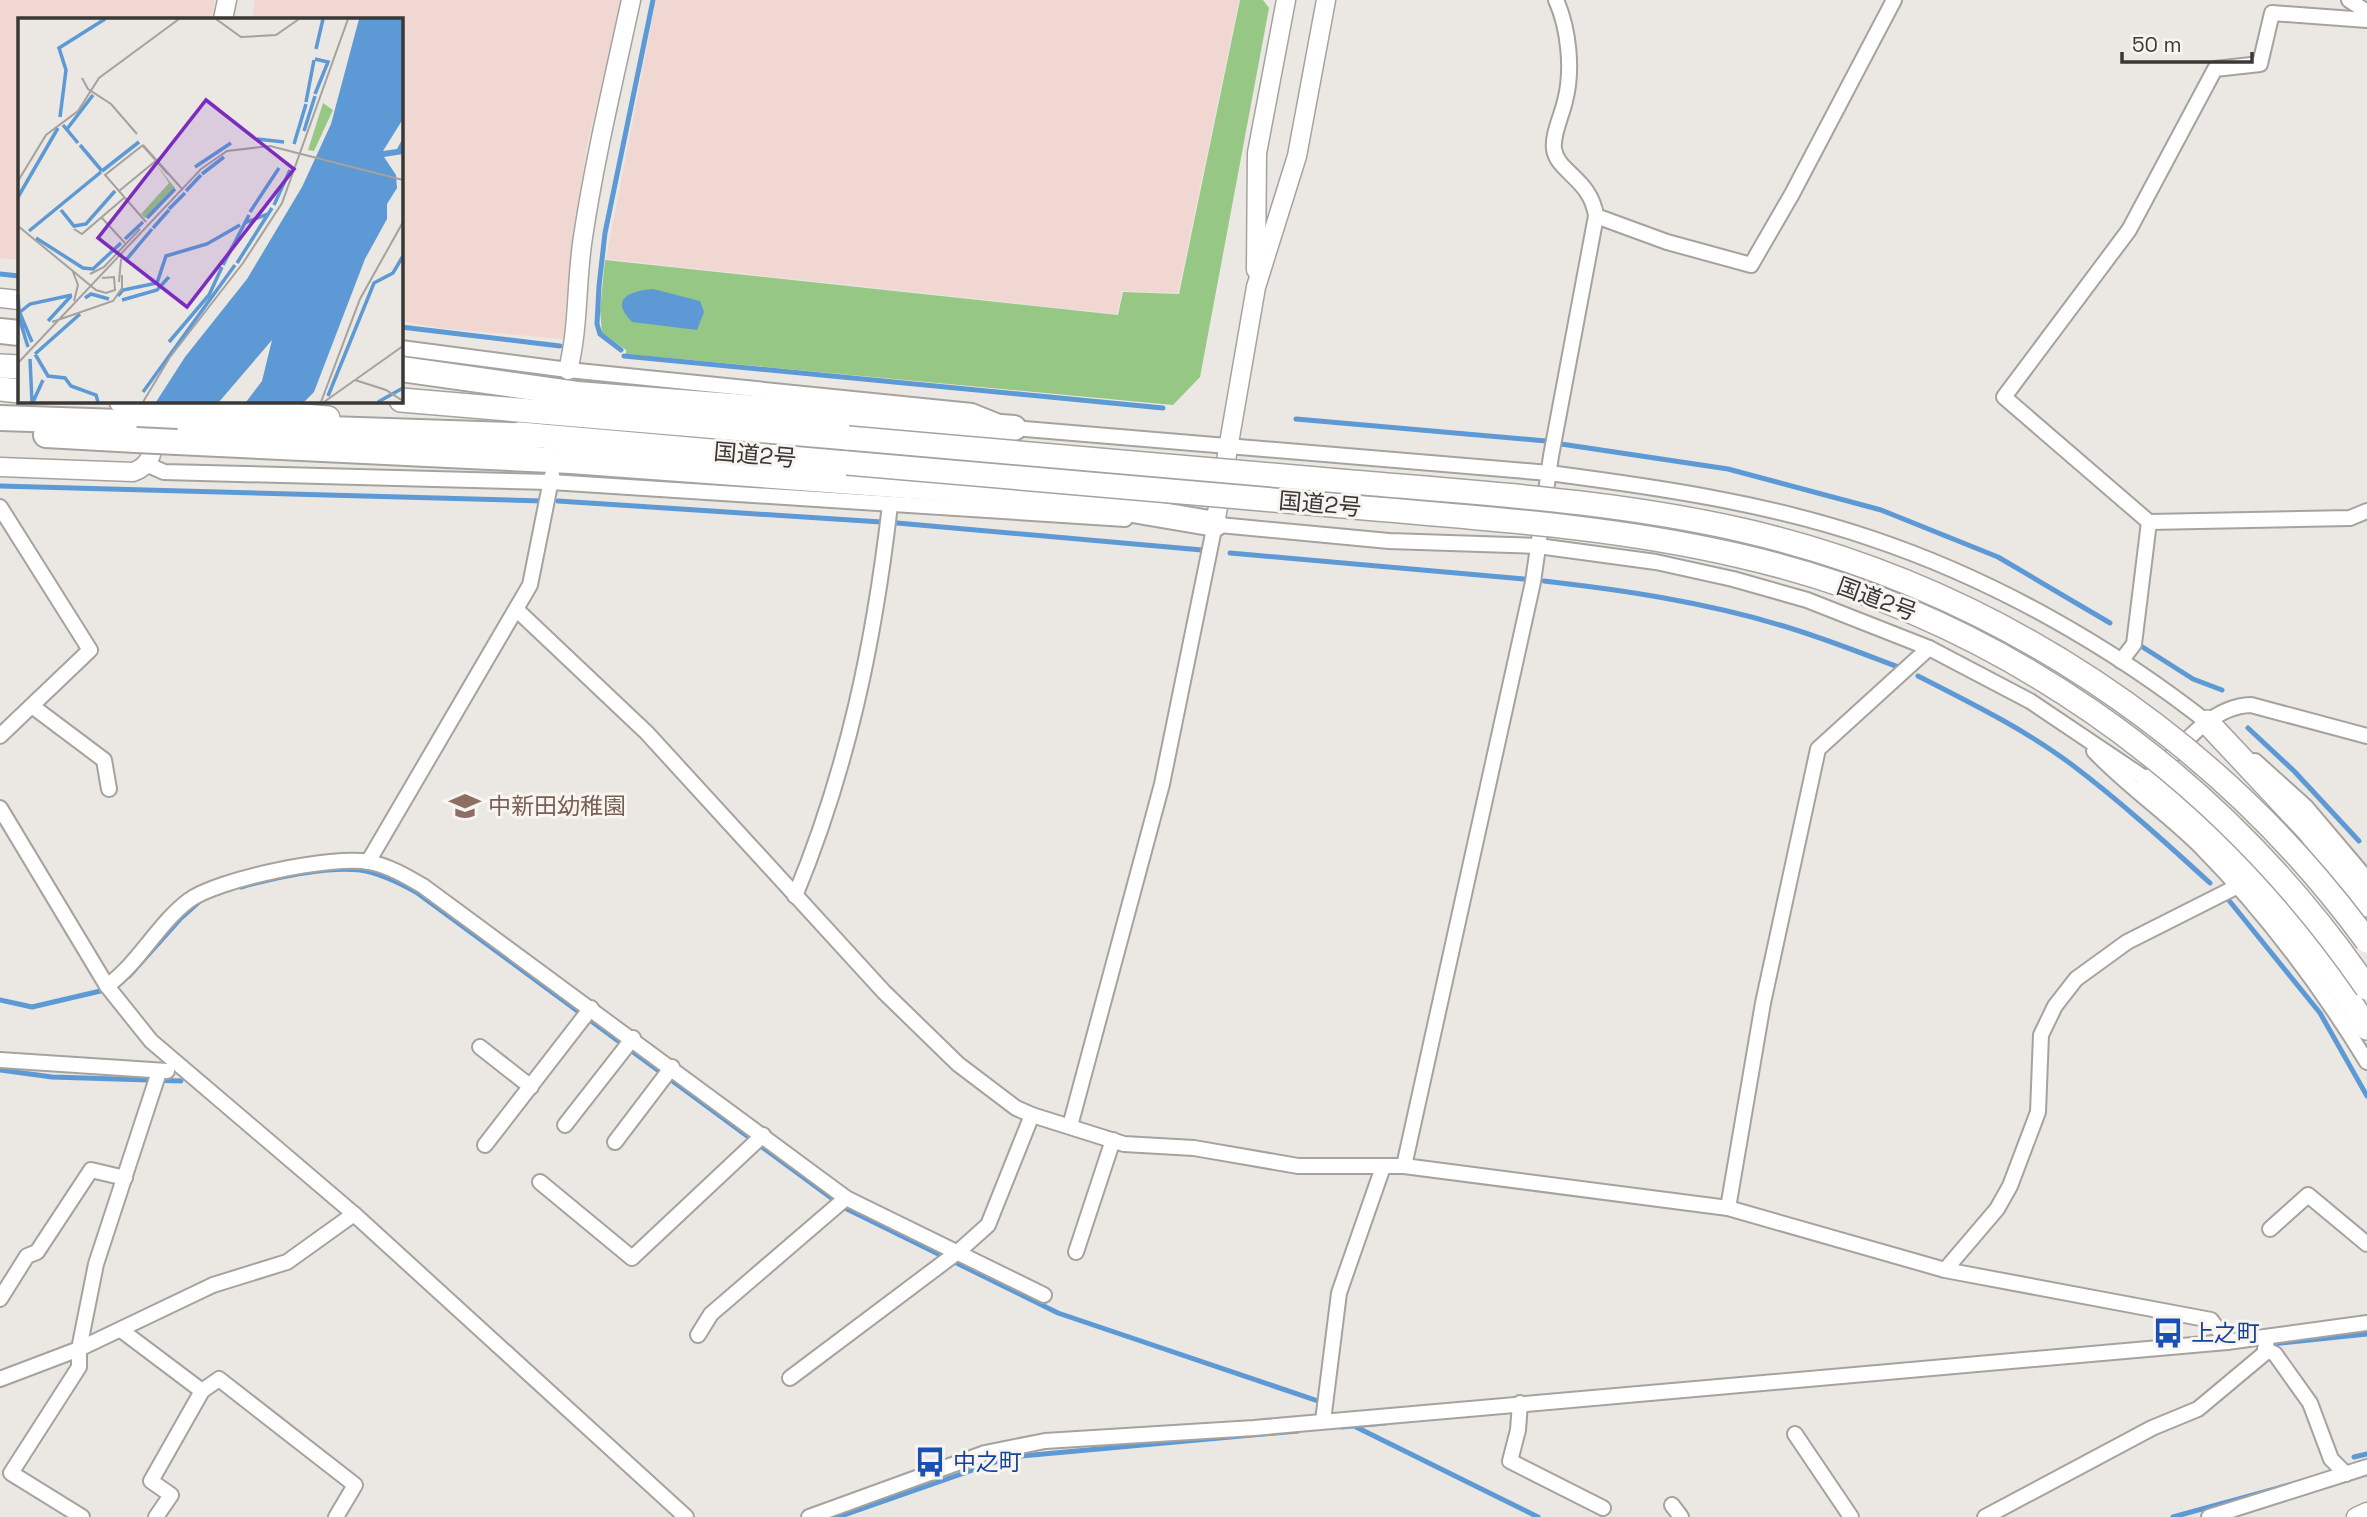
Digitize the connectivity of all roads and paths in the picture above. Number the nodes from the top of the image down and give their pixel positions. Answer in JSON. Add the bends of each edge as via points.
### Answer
{"nodes":[{"id":1,"x":227,"y":0,"type":"edge"},
{"id":2,"x":631,"y":0,"type":"edge"},
{"id":3,"x":1286,"y":0,"type":"edge"},
{"id":4,"x":1326,"y":0,"type":"edge"},
{"id":5,"x":1556,"y":0,"type":"edge"},
{"id":6,"x":1894,"y":0,"type":"edge"},
{"id":7,"x":2349,"y":0,"type":"edge"},
{"id":8,"x":2367,"y":12,"type":"edge"},
{"id":9,"x":223,"y":18,"type":"edge"},
{"id":10,"x":2367,"y":20,"type":"edge"},
{"id":11,"x":1596,"y":216,"type":"junction"},
{"id":12,"x":1256,"y":288,"type":"junction"},
{"id":13,"x":0,"y":298,"type":"edge"},
{"id":14,"x":18,"y":300,"type":"edge"},
{"id":15,"x":0,"y":331,"type":"edge"},
{"id":16,"x":18,"y":333,"type":"edge"},
{"id":17,"x":402,"y":348,"type":"edge"},
{"id":18,"x":0,"y":366,"type":"edge"},
{"id":19,"x":18,"y":367,"type":"edge"},
{"id":20,"x":402,"y":369,"type":"edge"},
{"id":21,"x":566,"y":375,"type":"junction"},
{"id":22,"x":0,"y":389,"type":"edge"},
{"id":23,"x":18,"y":391,"type":"edge"},
{"id":24,"x":402,"y":400,"type":"edge"},
{"id":25,"x":133,"y":402,"type":"edge"},
{"id":26,"x":0,"y":418,"type":"edge"},
{"id":27,"x":1014,"y":428,"type":"junction"},
{"id":28,"x":0,"y":432,"type":"edge"},
{"id":29,"x":536,"y":436,"type":"junction"},
{"id":30,"x":156,"y":439,"type":"junction"},
{"id":31,"x":1228,"y":444,"type":"junction"},
{"id":32,"x":146,"y":464,"type":"junction"},
{"id":33,"x":0,"y":467,"type":"edge"},
{"id":34,"x":1549,"y":473,"type":"junction"},
{"id":35,"x":552,"y":476,"type":"junction"},
{"id":36,"x":890,"y":505,"type":"junction"},
{"id":37,"x":0,"y":507,"type":"edge"},
{"id":38,"x":2367,"y":510,"type":"edge"},
{"id":39,"x":2149,"y":522,"type":"junction"},
{"id":40,"x":1215,"y":524,"type":"junction"},
{"id":41,"x":1538,"y":546,"type":"junction"},
{"id":42,"x":517,"y":610,"type":"junction"},
{"id":43,"x":1929,"y":648,"type":"junction"},
{"id":44,"x":2121,"y":661,"type":"junction"},
{"id":45,"x":32,"y":706,"type":"junction"},
{"id":46,"x":2207,"y":722,"type":"junction"},
{"id":47,"x":2076,"y":732,"type":"junction"},
{"id":48,"x":0,"y":736,"type":"edge"},
{"id":49,"x":2367,"y":736,"type":"edge"},
{"id":50,"x":2149,"y":781,"type":"junction"},
{"id":51,"x":109,"y":789,"type":"dead end"},
{"id":52,"x":0,"y":808,"type":"edge"},
{"id":53,"x":2361,"y":860,"type":"edge"},
{"id":54,"x":368,"y":862,"type":"junction"},
{"id":55,"x":2367,"y":879,"type":"edge"},
{"id":56,"x":2238,"y":886,"type":"junction"},
{"id":57,"x":795,"y":896,"type":"junction"},
{"id":58,"x":2367,"y":905,"type":"edge"},
{"id":59,"x":2367,"y":941,"type":"edge"},
{"id":60,"x":2367,"y":988,"type":"edge"},
{"id":61,"x":109,"y":989,"type":"junction"},
{"id":62,"x":587,"y":1013,"type":"junction"},
{"id":63,"x":2367,"y":1028,"type":"edge"},
{"id":64,"x":629,"y":1044,"type":"junction"},
{"id":65,"x":480,"y":1047,"type":"dead end"},
{"id":66,"x":0,"y":1060,"type":"edge"},
{"id":67,"x":2367,"y":1062,"type":"edge"},
{"id":68,"x":183,"y":1069,"type":"junction"},
{"id":69,"x":668,"y":1072,"type":"junction"},
{"id":70,"x":158,"y":1077,"type":"junction"},
{"id":71,"x":531,"y":1087,"type":"junction"},
{"id":72,"x":1032,"y":1115,"type":"junction"},
{"id":73,"x":565,"y":1125,"type":"dead end"},
{"id":74,"x":1070,"y":1126,"type":"junction"},
{"id":75,"x":758,"y":1140,"type":"junction"},
{"id":76,"x":1113,"y":1140,"type":"junction"},
{"id":77,"x":615,"y":1142,"type":"dead end"},
{"id":78,"x":485,"y":1145,"type":"dead end"},
{"id":79,"x":1383,"y":1167,"type":"junction"},
{"id":80,"x":1404,"y":1167,"type":"junction"},
{"id":81,"x":125,"y":1178,"type":"junction"},
{"id":82,"x":540,"y":1182,"type":"dead end"},
{"id":83,"x":841,"y":1202,"type":"junction"},
{"id":84,"x":1728,"y":1209,"type":"junction"},
{"id":85,"x":354,"y":1214,"type":"junction"},
{"id":86,"x":2270,"y":1229,"type":"dead end"},
{"id":87,"x":2367,"y":1244,"type":"edge"},
{"id":88,"x":1076,"y":1252,"type":"dead end"},
{"id":89,"x":952,"y":1256,"type":"junction"},
{"id":90,"x":1945,"y":1270,"type":"junction"},
{"id":91,"x":1044,"y":1295,"type":"dead end"},
{"id":92,"x":0,"y":1299,"type":"edge"},
{"id":93,"x":2367,"y":1323,"type":"edge"},
{"id":94,"x":121,"y":1330,"type":"junction"},
{"id":95,"x":698,"y":1335,"type":"dead end"},
{"id":96,"x":2227,"y":1342,"type":"junction"},
{"id":97,"x":2266,"y":1343,"type":"junction"},
{"id":98,"x":79,"y":1349,"type":"junction"},
{"id":99,"x":790,"y":1378,"type":"dead end"},
{"id":100,"x":0,"y":1379,"type":"edge"},
{"id":101,"x":202,"y":1391,"type":"junction"},
{"id":102,"x":1520,"y":1403,"type":"junction"},
{"id":103,"x":1323,"y":1421,"type":"junction"},
{"id":104,"x":1795,"y":1434,"type":"dead end"},
{"id":105,"x":2367,"y":1467,"type":"edge"},
{"id":106,"x":2346,"y":1474,"type":"junction"},
{"id":107,"x":1603,"y":1508,"type":"dead end"},
{"id":108,"x":2367,"y":1512,"type":"edge"},
{"id":109,"x":82,"y":1517,"type":"edge"},
{"id":110,"x":156,"y":1517,"type":"edge"},
{"id":111,"x":336,"y":1517,"type":"edge"},
{"id":112,"x":686,"y":1517,"type":"edge"},
{"id":113,"x":809,"y":1517,"type":"edge"},
{"id":114,"x":1851,"y":1517,"type":"edge"},
{"id":115,"x":1985,"y":1517,"type":"edge"},
{"id":116,"x":2209,"y":1517,"type":"edge"},
{"id":117,"x":2356,"y":1517,"type":"edge"}],
"edges":[{"from":1,"to":9,"type":"street"},
{"from":2,"to":21,"type":"street","via":[[591,184]]},
{"from":3,"to":12,"type":"street","via":[[1257,153]]},
{"from":4,"to":12,"type":"street","via":[[1297,156]]},
{"from":5,"to":11,"type":"street","via":[[1565,29],[1569,86],[1553,147],[1558,160],[1589,191]]},
{"from":6,"to":11,"type":"street","via":[[1751,265]]},
{"from":7,"to":8,"type":"street"},
{"from":10,"to":39,"type":"street","via":[[2272,13],[2260,64],[2215,69],[2129,230],[2004,397]]},
{"from":11,"to":34,"type":"street"},
{"from":12,"to":31,"type":"street"},
{"from":13,"to":14,"type":"street"},
{"from":15,"to":16,"type":"highway"},
{"from":17,"to":21,"type":"street"},
{"from":18,"to":19,"type":"highway"},
{"from":20,"to":27,"type":"highway","via":[[578,394]]},
{"from":21,"to":27,"type":"street","via":[[972,411]]},
{"from":22,"to":23,"type":"highway"},
{"from":24,"to":59,"type":"highway","name":"国道2号","bridge":true,"via":[[1530,498],[1670,516],[1812,548],[1945,598],[2062,660],[2120,698],[2227,784],[2279,834]]},
{"from":25,"to":29,"type":"highway","name":"国道2号"},
{"from":26,"to":29,"type":"highway"},
{"from":27,"to":31,"type":"street"},
{"from":28,"to":30,"type":"highway"},
{"from":29,"to":60,"type":"highway","name":"国道2号","bridge":true,"via":[[1588,529],[1736,555],[1868,594],[1931,620],[2037,675],[2153,756],[2207,800],[2259,853],[2304,903]]},
{"from":30,"to":32,"type":"street"},
{"from":30,"to":40,"type":"highway","via":[[571,461],[1056,497]]},
{"from":31,"to":34,"type":"street"},
{"from":31,"to":40,"type":"street"},
{"from":32,"to":33,"type":"street","via":[[124,474]]},
{"from":32,"to":35,"type":"street","via":[[164,472]]},
{"from":34,"to":41,"type":"street"},
{"from":34,"to":44,"type":"street","via":[[1737,504],[1870,538],[2000,593]]},
{"from":35,"to":36,"type":"street"},
{"from":35,"to":42,"type":"street","via":[[530,585]]},
{"from":36,"to":40,"type":"street"},
{"from":36,"to":57,"type":"street","via":[[851,736],[820,836]]},
{"from":37,"to":45,"type":"street","via":[[90,650]]},
{"from":38,"to":39,"type":"street","via":[[2350,518]]},
{"from":39,"to":44,"type":"street","via":[[2134,644]]},
{"from":40,"to":41,"type":"street","via":[[1389,541]]},
{"from":40,"to":74,"type":"street","via":[[1162,785]]},
{"from":41,"to":43,"type":"street","via":[[1656,562],[1733,579],[1807,600]]},
{"from":41,"to":80,"type":"street","via":[[1471,874]]},
{"from":42,"to":54,"type":"street"},
{"from":42,"to":57,"type":"street","via":[[647,733]]},
{"from":43,"to":47,"type":"street","via":[[2030,701]]},
{"from":43,"to":84,"type":"street","via":[[1818,749],[1763,1003]]},
{"from":44,"to":46,"type":"street"},
{"from":45,"to":48,"type":"street"},
{"from":45,"to":51,"type":"street","via":[[104,760]]},
{"from":46,"to":49,"type":"street","via":[[2223,710],[2251,705]]},
{"from":46,"to":50,"type":"street"},
{"from":46,"to":53,"type":"street","via":[[2277,778]]},
{"from":46,"to":58,"type":"highway","via":[[2309,831]]},
{"from":47,"to":50,"type":"street"},
{"from":47,"to":56,"type":"street"},
{"from":50,"to":63,"type":"highway","via":[[2266,893]]},
{"from":52,"to":61,"type":"street"},
{"from":53,"to":55,"type":"street"},
{"from":54,"to":61,"type":"street","via":[[341,860],[206,890],[181,907]]},
{"from":54,"to":62,"type":"street","via":[[423,886]]},
{"from":56,"to":67,"type":"street","via":[[2313,979]]},
{"from":56,"to":90,"type":"street","via":[[2127,942],[2076,979],[2055,1006],[2041,1035],[2038,1112],[2010,1186],[1997,1209]]},
{"from":57,"to":72,"type":"street","via":[[958,1065]]},
{"from":61,"to":68,"type":"street","via":[[150,1041]]},
{"from":62,"to":64,"type":"street"},
{"from":62,"to":71,"type":"street"},
{"from":64,"to":69,"type":"street"},
{"from":64,"to":73,"type":"street"},
{"from":65,"to":71,"type":"street"},
{"from":66,"to":70,"type":"street"},
{"from":68,"to":70,"type":"street"},
{"from":68,"to":85,"type":"street"},
{"from":69,"to":75,"type":"street"},
{"from":69,"to":77,"type":"street"},
{"from":70,"to":81,"type":"street"},
{"from":71,"to":78,"type":"street"},
{"from":72,"to":74,"type":"street"},
{"from":72,"to":89,"type":"street","via":[[988,1225]]},
{"from":74,"to":76,"type":"street"},
{"from":75,"to":82,"type":"street","via":[[632,1258]]},
{"from":75,"to":83,"type":"street"},
{"from":76,"to":79,"type":"street","via":[[1297,1166]]},
{"from":76,"to":88,"type":"street"},
{"from":79,"to":80,"type":"street"},
{"from":79,"to":103,"type":"street","via":[[1339,1293]]},
{"from":80,"to":84,"type":"street"},
{"from":81,"to":92,"type":"street","via":[[91,1170],[37,1252],[26,1256]]},
{"from":81,"to":98,"type":"street","via":[[96,1264]]},
{"from":83,"to":89,"type":"street"},
{"from":83,"to":95,"type":"street","via":[[711,1314]]},
{"from":84,"to":90,"type":"street"},
{"from":85,"to":94,"type":"street","via":[[287,1262],[213,1285]]},
{"from":85,"to":112,"type":"street"},
{"from":86,"to":87,"type":"street","via":[[2308,1195]]},
{"from":89,"to":91,"type":"street"},
{"from":89,"to":99,"type":"street"},
{"from":90,"to":96,"type":"street","via":[[2211,1320]]},
{"from":93,"to":97,"type":"street"},
{"from":94,"to":98,"type":"street"},
{"from":94,"to":101,"type":"street"},
{"from":96,"to":97,"type":"street"},
{"from":96,"to":102,"type":"street"},
{"from":97,"to":106,"type":"street","via":[[2310,1403],[2331,1459]]},
{"from":97,"to":115,"type":"street","via":[[2224,1390],[2198,1409],[2152,1428]]},
{"from":98,"to":100,"type":"street"},
{"from":98,"to":109,"type":"street","via":[[79,1367],[11,1473]]},
{"from":101,"to":110,"type":"street","via":[[151,1481],[171,1494]]},
{"from":101,"to":111,"type":"street","via":[[219,1379],[355,1485]]},
{"from":102,"to":103,"type":"street"},
{"from":102,"to":107,"type":"street","via":[[1510,1461]]},
{"from":103,"to":113,"type":"street","via":[[1045,1441],[985,1453]]},
{"from":104,"to":114,"type":"street"},
{"from":105,"to":106,"type":"street"},
{"from":106,"to":116,"type":"street"},
{"from":108,"to":117,"type":"street"}]}
